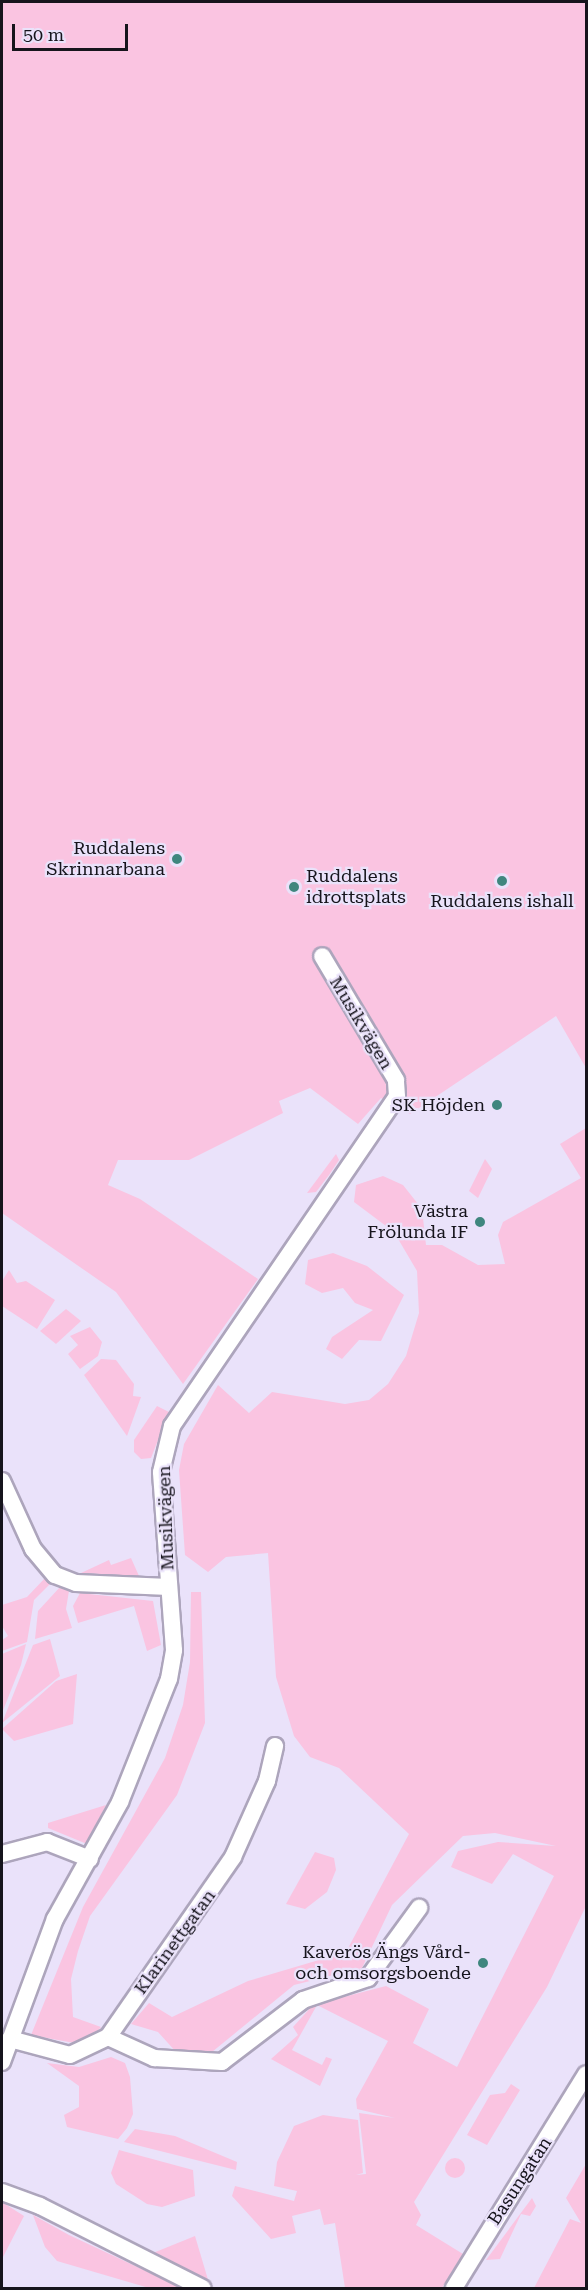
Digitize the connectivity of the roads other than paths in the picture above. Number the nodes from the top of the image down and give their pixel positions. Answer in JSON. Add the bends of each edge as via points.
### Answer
{"nodes":[{"id":1,"x":322,"y":956,"type":"dead end"},
{"id":2,"x":2,"y":1481,"type":"edge"},
{"id":3,"x":169,"y":1587,"type":"junction"},
{"id":4,"x":274,"y":1746,"type":"dead end"},
{"id":5,"x":2,"y":1854,"type":"edge"},
{"id":6,"x":90,"y":1859,"type":"junction"},
{"id":7,"x":419,"y":1908,"type":"dead end"},
{"id":8,"x":108,"y":2037,"type":"junction"},
{"id":9,"x":10,"y":2039,"type":"junction"},
{"id":10,"x":2,"y":2062,"type":"edge"},
{"id":11,"x":586,"y":2074,"type":"edge"},
{"id":12,"x":2,"y":2192,"type":"edge"},
{"id":13,"x":202,"y":2289,"type":"edge"},
{"id":14,"x":454,"y":2289,"type":"edge"}],
"edges":[{"from":1,"to":3,"type":"street","name":"Musikvägen","via":[[396,1080],[397,1096],[172,1426],[161,1473]]},
{"from":2,"to":3,"type":"street","via":[[33,1549],[55,1575],[76,1583]]},
{"from":3,"to":6,"type":"street","name":"Musikvägen","via":[[174,1650],[169,1679],[138,1766]]},
{"from":4,"to":8,"type":"street","name":"Klarinettgatan","via":[[267,1781],[233,1857]]},
{"from":5,"to":6,"type":"street","via":[[47,1842]]},
{"from":6,"to":9,"type":"street","name":"Musikvägen","via":[[55,1919]]},
{"from":7,"to":8,"type":"street","via":[[368,1978],[303,2001],[222,2062],[154,2058]]},
{"from":8,"to":9,"type":"street","name":"Klarinettgatan","via":[[70,2055]]},
{"from":9,"to":10,"type":"street","name":"Musikvägen"},
{"from":11,"to":14,"type":"street","name":"Basungatan"},
{"from":12,"to":13,"type":"street","via":[[40,2206]]}]}
